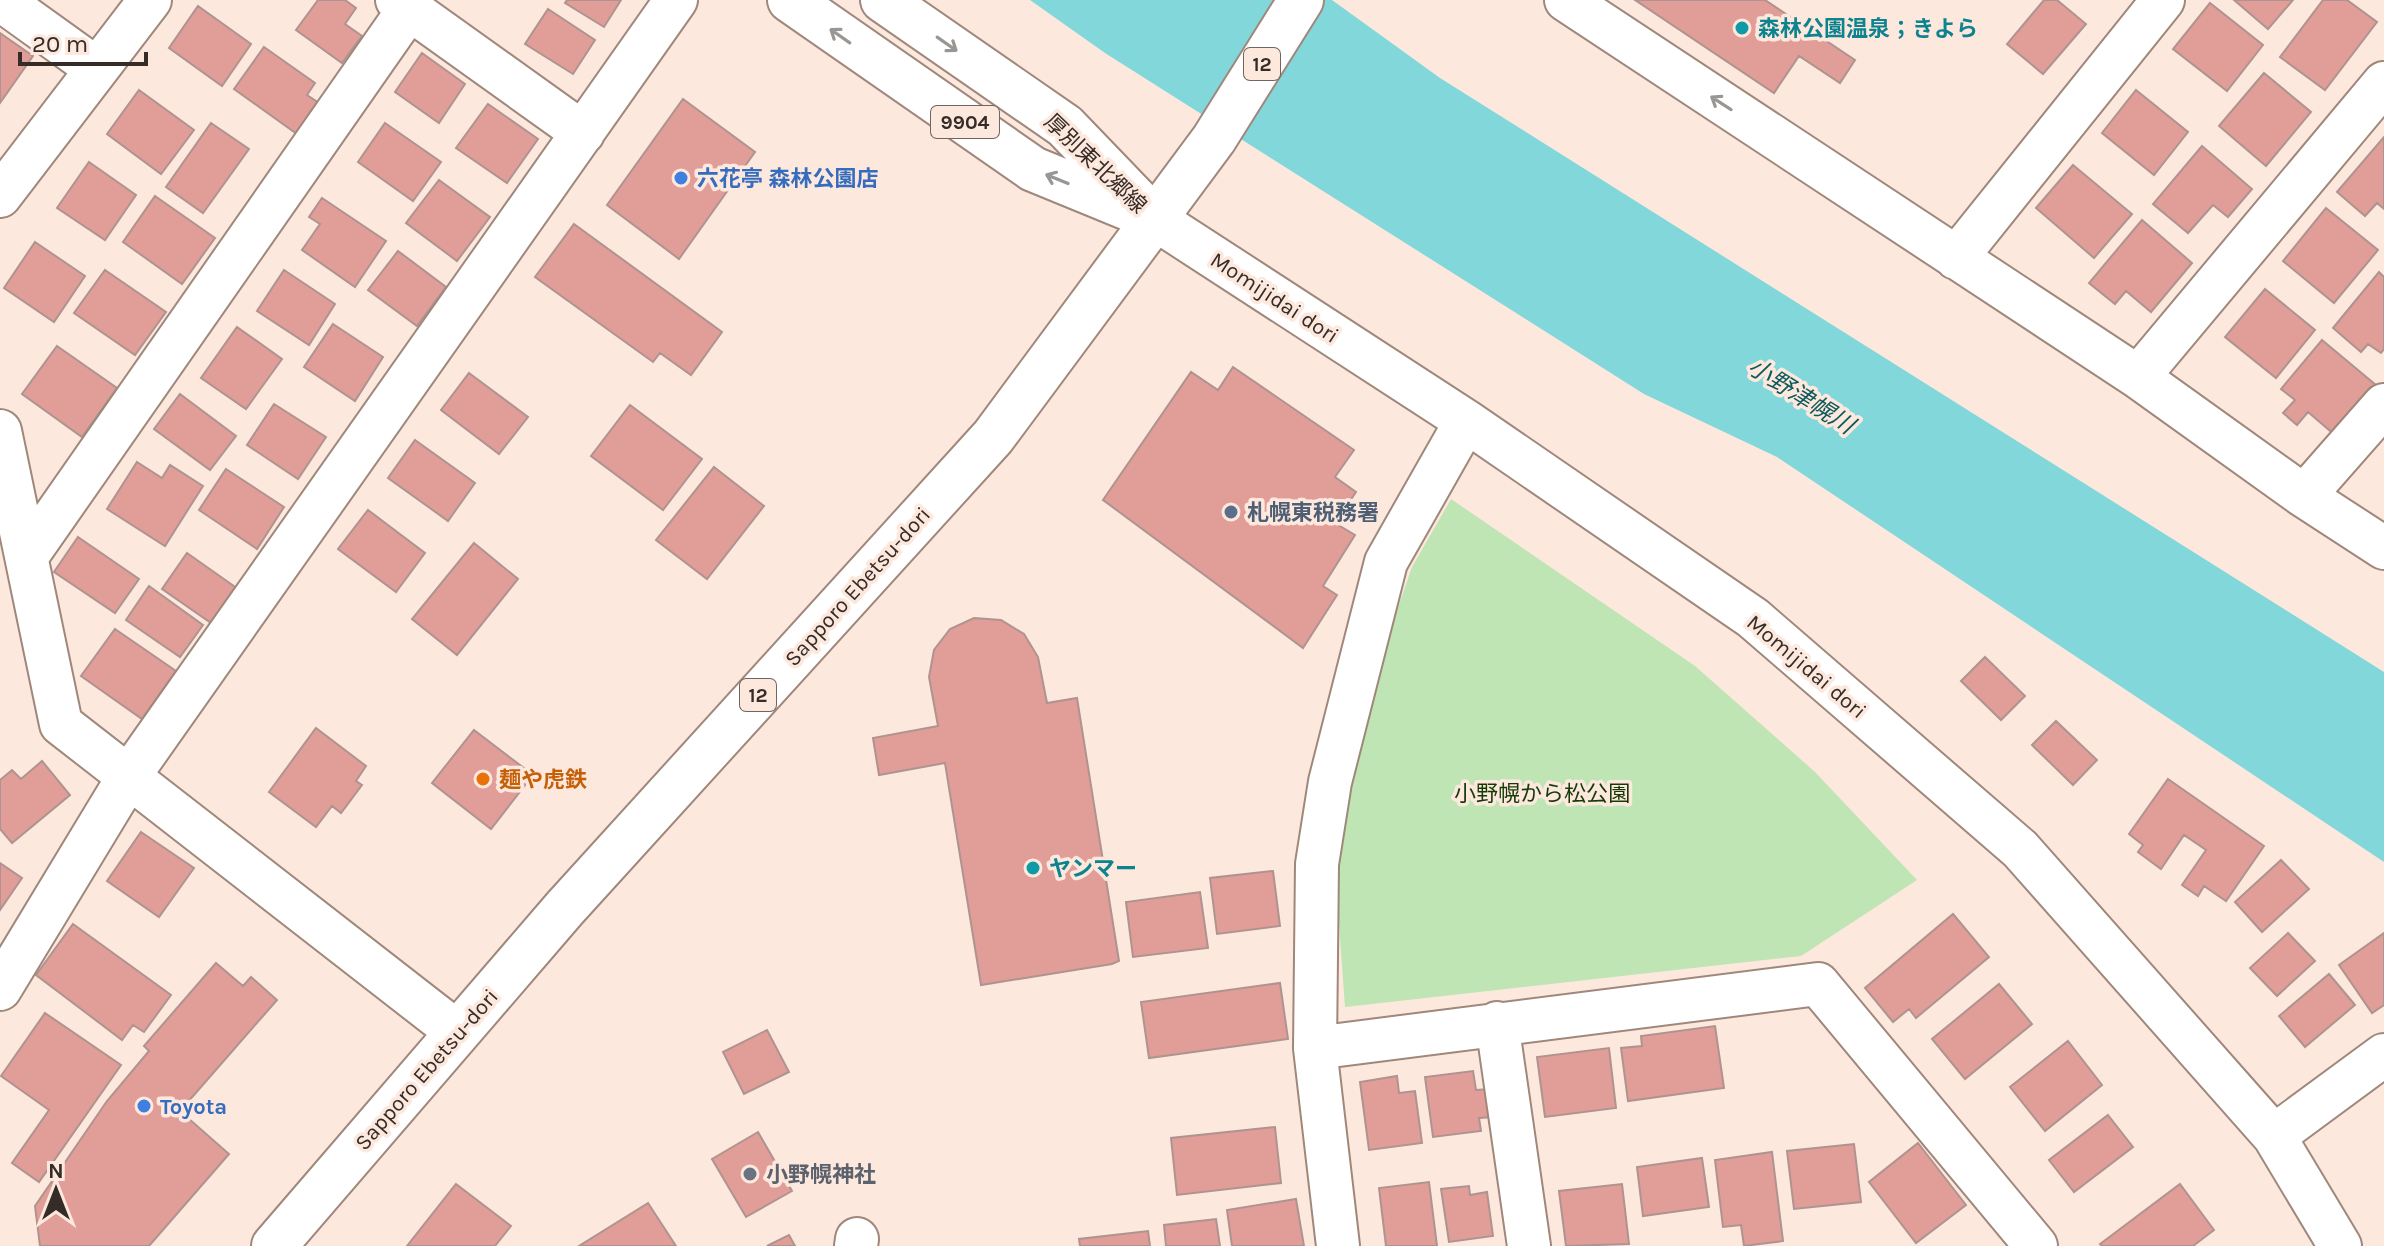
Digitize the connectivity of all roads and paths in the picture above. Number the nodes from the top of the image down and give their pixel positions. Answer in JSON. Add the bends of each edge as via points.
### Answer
{"nodes":[{"id":1,"x":1,"y":0,"type":"edge"},
{"id":2,"x":150,"y":0,"type":"edge"},
{"id":3,"x":676,"y":0,"type":"edge"},
{"id":4,"x":790,"y":0,"type":"edge"},
{"id":5,"x":883,"y":0,"type":"edge"},
{"id":6,"x":1301,"y":0,"type":"edge"},
{"id":7,"x":1566,"y":0,"type":"edge"},
{"id":8,"x":2163,"y":0,"type":"edge"},
{"id":9,"x":403,"y":4,"type":"edge"},
{"id":10,"x":97,"y":69,"type":"junction"},
{"id":11,"x":2384,"y":83,"type":"edge"},
{"id":12,"x":583,"y":133,"type":"junction"},
{"id":13,"x":0,"y":196,"type":"edge"},
{"id":14,"x":1155,"y":219,"type":"junction"},
{"id":15,"x":1956,"y":258,"type":"junction"},
{"id":16,"x":2138,"y":377,"type":"junction"},
{"id":17,"x":2384,"y":405,"type":"edge"},
{"id":18,"x":1466,"y":421,"type":"junction"},
{"id":19,"x":0,"y":431,"type":"edge"},
{"id":20,"x":2304,"y":496,"type":"junction"},
{"id":21,"x":2384,"y":548,"type":"edge"},
{"id":22,"x":27,"y":556,"type":"junction"},
{"id":23,"x":129,"y":776,"type":"junction"},
{"id":24,"x":0,"y":989,"type":"edge"},
{"id":25,"x":1497,"y":1023,"type":"junction"},
{"id":26,"x":457,"y":1032,"type":"junction"},
{"id":27,"x":1315,"y":1048,"type":"junction"},
{"id":28,"x":2384,"y":1055,"type":"edge"},
{"id":29,"x":2274,"y":1136,"type":"junction"},
{"id":30,"x":279,"y":1244,"type":"edge"},
{"id":31,"x":1338,"y":1246,"type":"edge"},
{"id":32,"x":1529,"y":1246,"type":"edge"},
{"id":33,"x":2036,"y":1246,"type":"edge"},
{"id":34,"x":2340,"y":1246,"type":"edge"}],
"edges":[{"from":1,"to":10,"type":"street"},
{"from":2,"to":10,"type":"street"},
{"from":3,"to":12,"type":"street"},
{"from":14,"to":4,"type":"main road","name":"厚別東北郷線","number":"9904","one_way":true,"via":[[1033,169]]},
{"from":5,"to":14,"type":"main road","name":"厚別東北郷線","number":"9904","one_way":true,"via":[[1065,126]]},
{"from":6,"to":14,"type":"main road","name":"Sapporo Ebetsu-dori","number":"12","via":[[1222,127]]},
{"from":15,"to":7,"type":"street","one_way":true},
{"from":8,"to":15,"type":"street"},
{"from":9,"to":12,"type":"street"},
{"from":9,"to":22,"type":"street"},
{"from":10,"to":13,"type":"street"},
{"from":11,"to":16,"type":"street"},
{"from":12,"to":23,"type":"street"},
{"from":14,"to":18,"type":"street","name":"Momijidai dori"},
{"from":14,"to":26,"type":"main road","name":"Sapporo Ebetsu-dori","number":"12","via":[[993,437]]},
{"from":15,"to":16,"type":"street"},
{"from":16,"to":20,"type":"street"},
{"from":17,"to":20,"type":"street"},
{"from":18,"to":27,"type":"street","via":[[1386,562],[1355,675],[1317,864]]},
{"from":18,"to":29,"type":"street","name":"Momijidai dori","via":[[1753,618],[2020,849]]},
{"from":19,"to":22,"type":"street"},
{"from":20,"to":21,"type":"street"},
{"from":22,"to":23,"type":"street","via":[[61,724]]},
{"from":23,"to":24,"type":"street"},
{"from":23,"to":26,"type":"street"},
{"from":25,"to":27,"type":"street"},
{"from":25,"to":32,"type":"street"},
{"from":25,"to":33,"type":"street","via":[[1818,984]]},
{"from":26,"to":30,"type":"main road","name":"Sapporo Ebetsu-dori","number":"12"},
{"from":27,"to":31,"type":"street"},
{"from":28,"to":29,"type":"street"},
{"from":29,"to":34,"type":"street","name":"Momijidai dori"}]}
